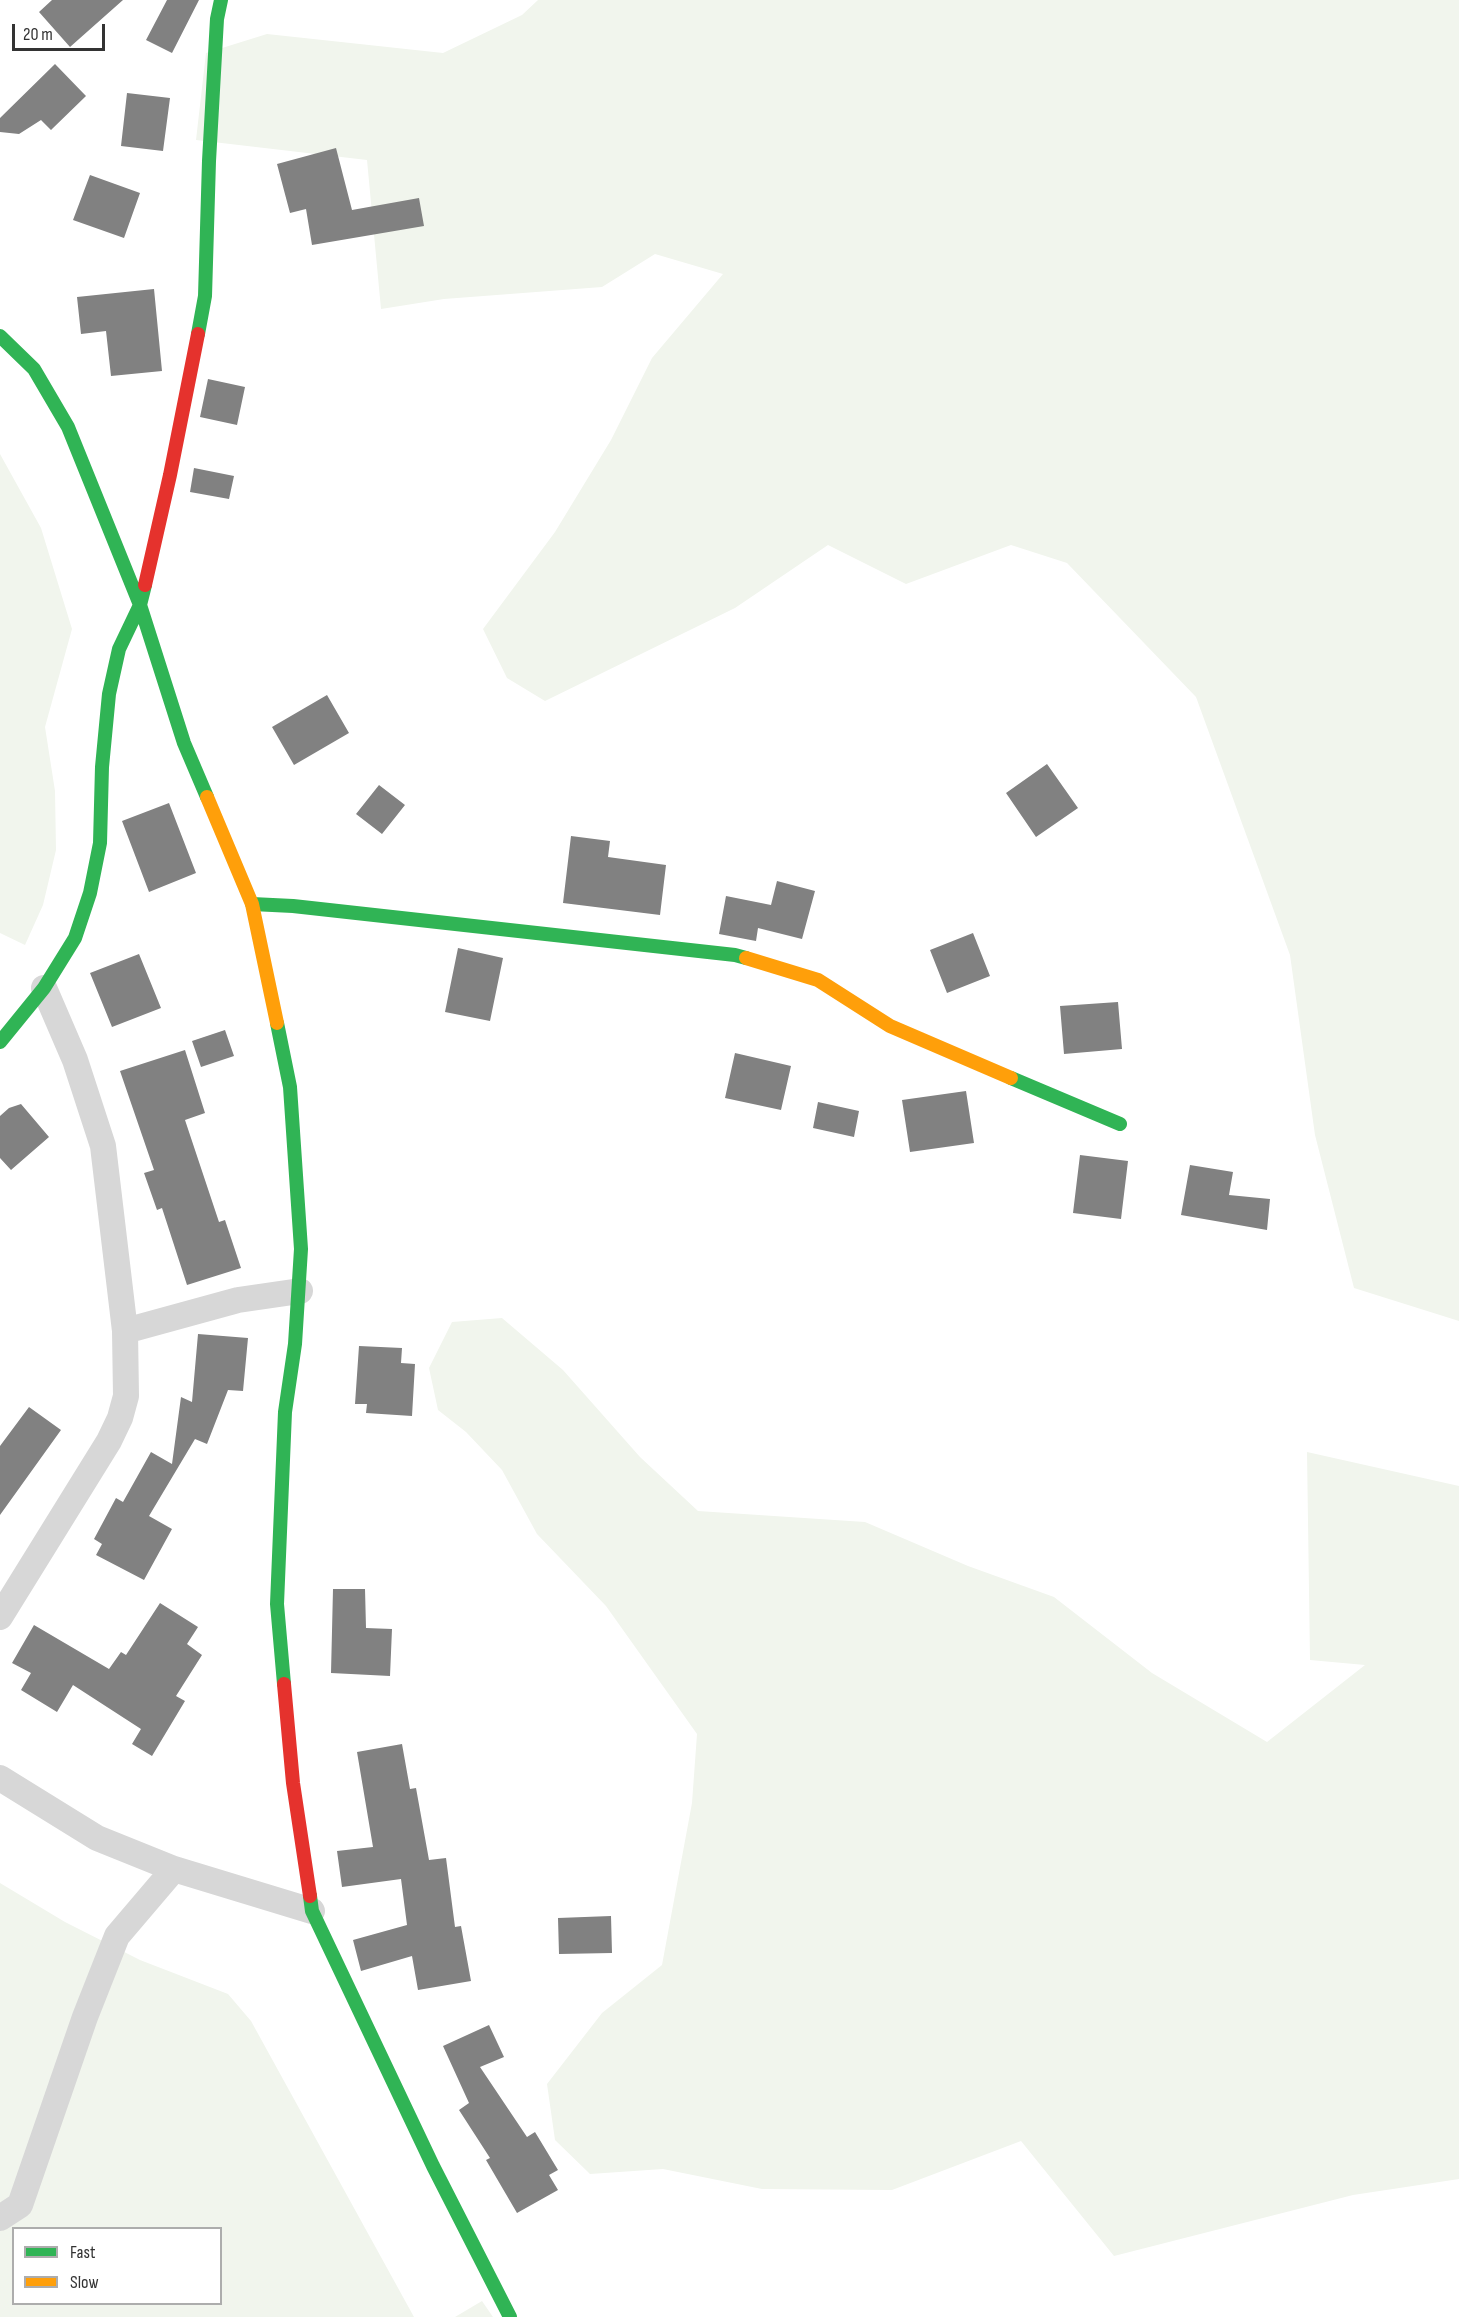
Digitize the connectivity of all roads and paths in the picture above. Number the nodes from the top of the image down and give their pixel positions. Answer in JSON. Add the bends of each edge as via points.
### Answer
{"nodes":[{"id":1,"x":221,"y":0,"type":"edge"},
{"id":2,"x":0,"y":336,"type":"edge"},
{"id":3,"x":140,"y":605,"type":"junction"},
{"id":4,"x":252,"y":904,"type":"junction"},
{"id":5,"x":44,"y":988,"type":"junction"},
{"id":6,"x":0,"y":1042,"type":"edge"},
{"id":7,"x":1120,"y":1124,"type":"dead end"},
{"id":8,"x":300,"y":1291,"type":"junction"},
{"id":9,"x":125,"y":1331,"type":"junction"},
{"id":10,"x":0,"y":1617,"type":"edge"},
{"id":11,"x":0,"y":1778,"type":"edge"},
{"id":12,"x":174,"y":1869,"type":"junction"},
{"id":13,"x":312,"y":1911,"type":"junction"},
{"id":14,"x":0,"y":2218,"type":"edge"},
{"id":15,"x":510,"y":2317,"type":"edge"}],
"edges":[{"from":1,"to":3,"type":"street","via":[[209,161],[205,296]]},
{"from":2,"to":3,"type":"street","via":[[34,369],[68,427]]},
{"from":3,"to":4,"type":"street","via":[[184,743]]},
{"from":3,"to":5,"type":"street","via":[[119,649],[109,694],[100,843],[90,893],[75,938]]},
{"from":4,"to":7,"type":"street","via":[[735,955],[818,980],[890,1026]]},
{"from":4,"to":8,"type":"street","via":[[290,1087],[301,1249]]},
{"from":5,"to":6,"type":"street"},
{"from":5,"to":9,"type":"street","via":[[75,1060],[103,1146]]},
{"from":8,"to":9,"type":"street","via":[[238,1300]]},
{"from":8,"to":13,"type":"street","via":[[285,1412],[277,1604],[293,1783]]},
{"from":9,"to":10,"type":"street","via":[[126,1396],[120,1418]]},
{"from":11,"to":12,"type":"street","via":[[97,1838]]},
{"from":12,"to":13,"type":"street"},
{"from":12,"to":14,"type":"street","via":[[117,1936],[20,2205]]},
{"from":13,"to":15,"type":"street","via":[[433,2166]]}]}
